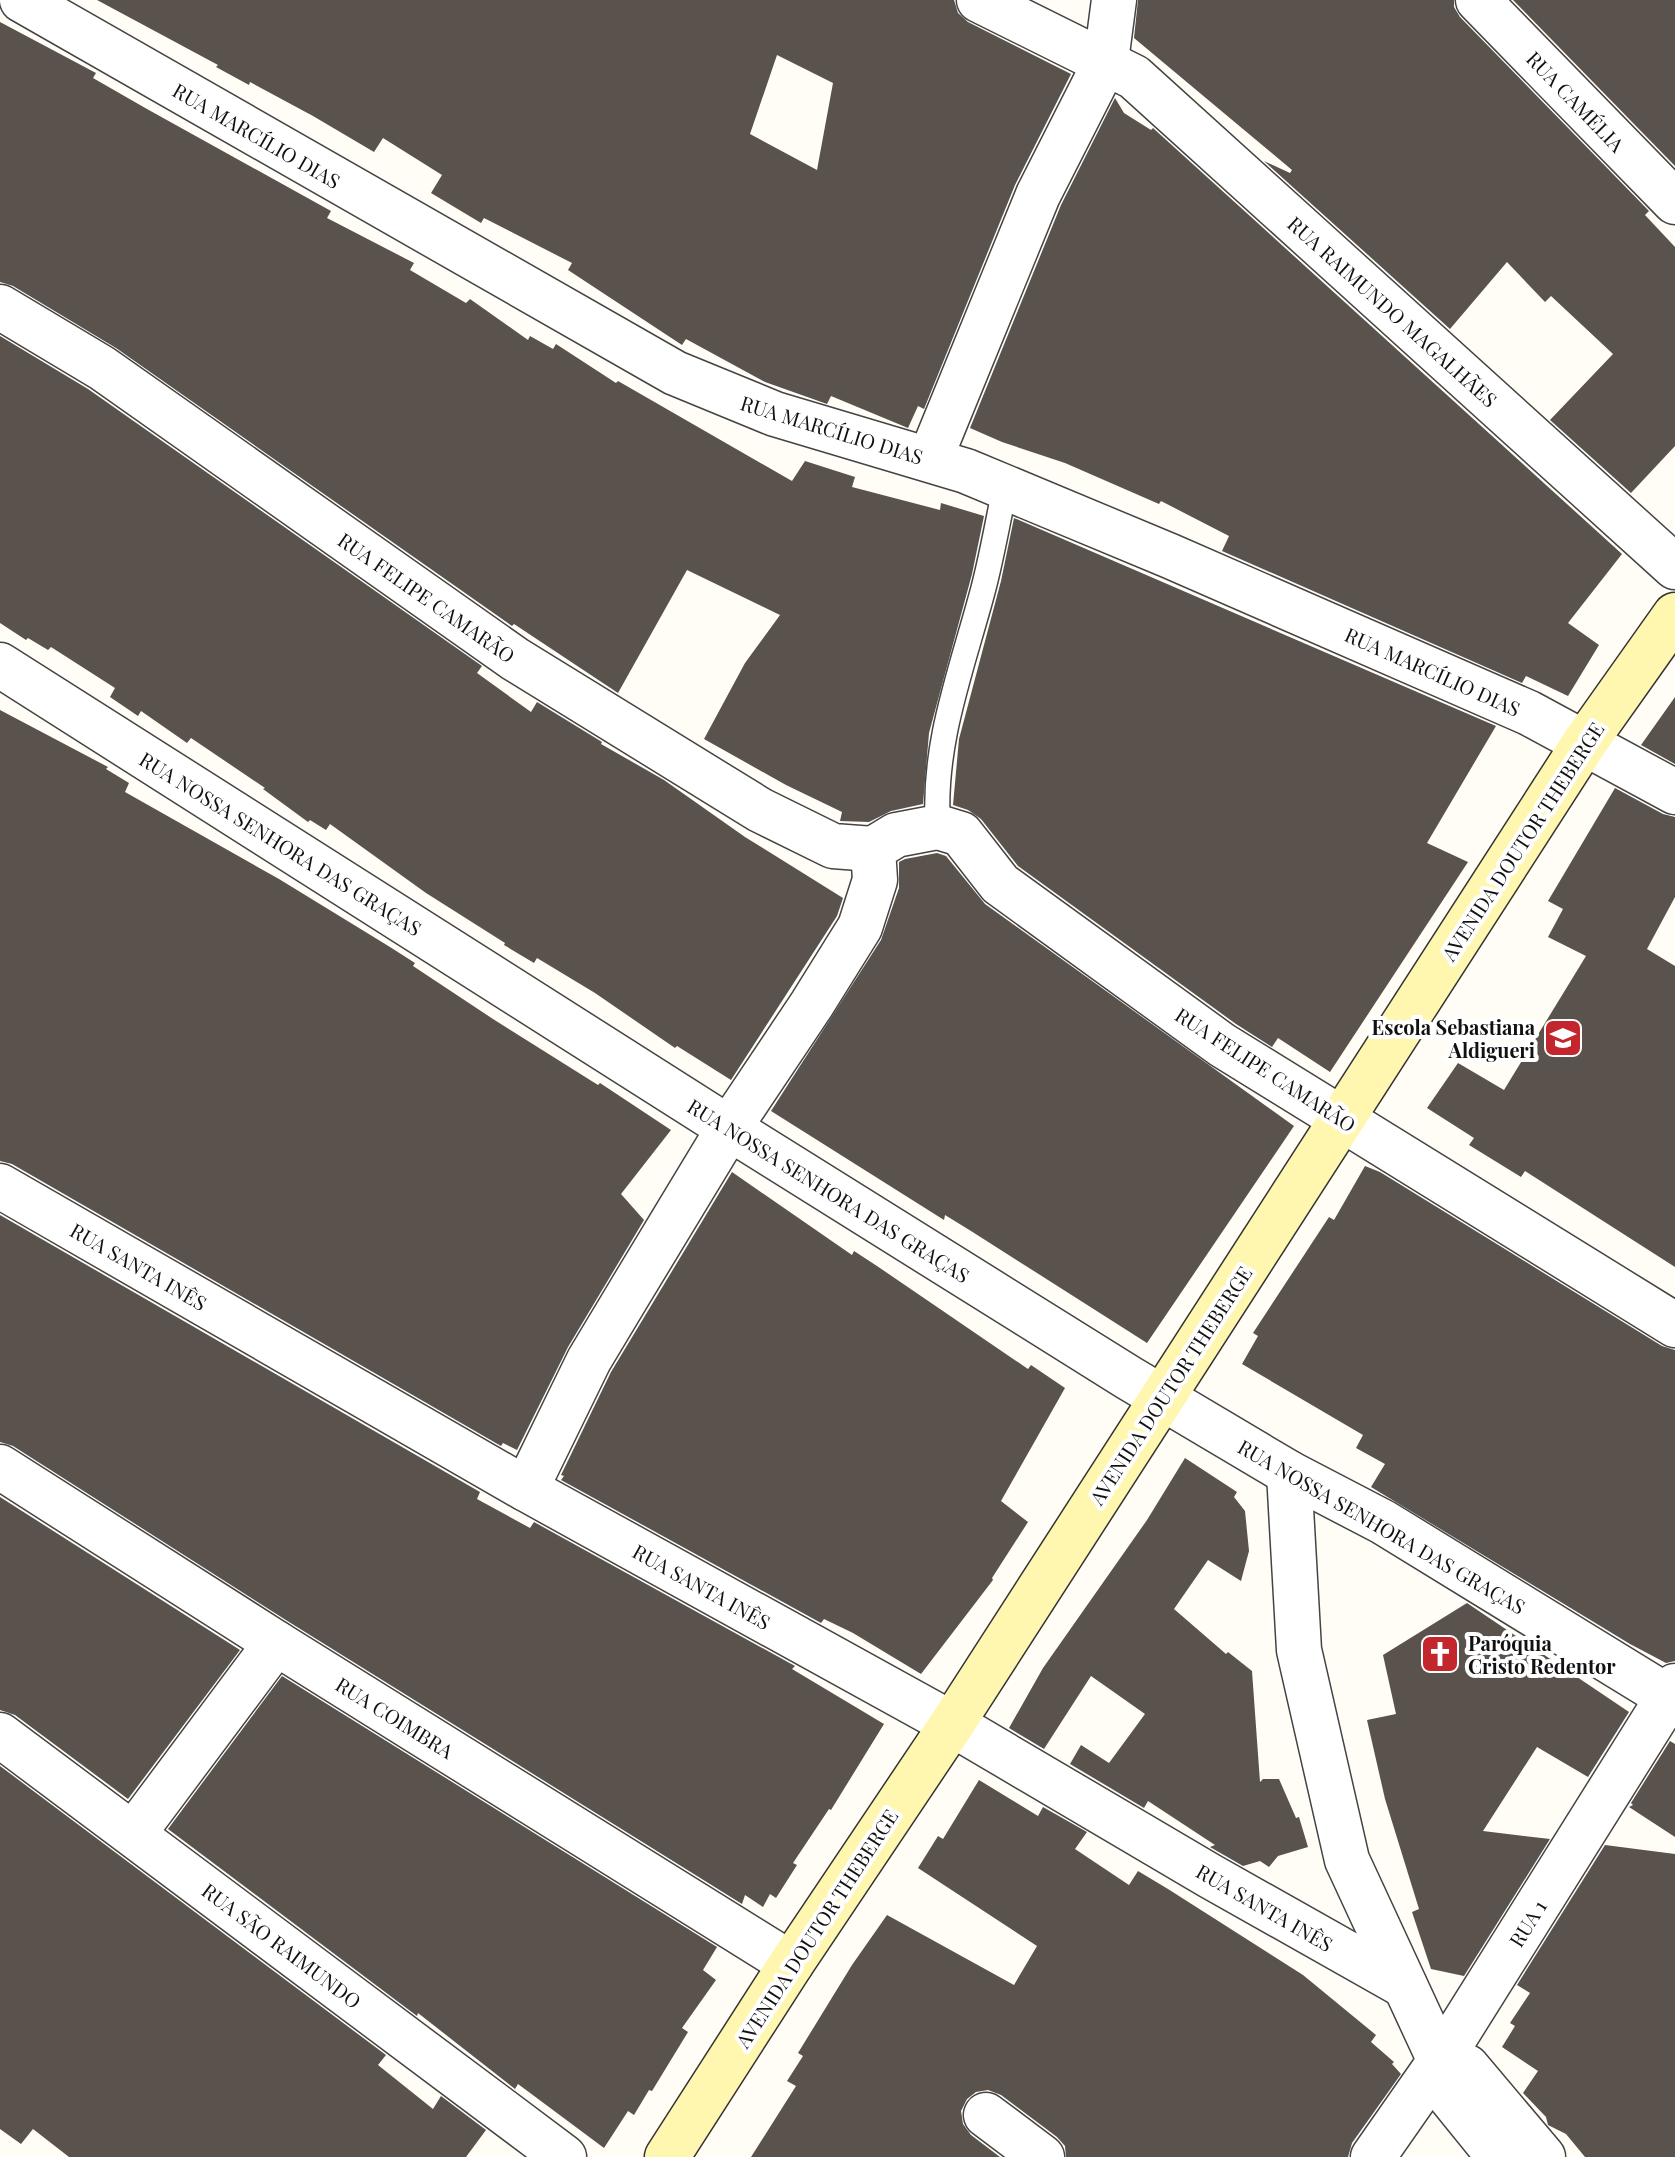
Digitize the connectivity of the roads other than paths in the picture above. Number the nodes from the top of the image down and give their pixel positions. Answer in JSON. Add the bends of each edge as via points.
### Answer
{"nodes":[{"id":1,"x":22,"y":0,"type":"edge"},
{"id":2,"x":979,"y":0,"type":"edge"},
{"id":3,"x":1114,"y":0,"type":"edge"},
{"id":4,"x":1478,"y":0,"type":"edge"},
{"id":5,"x":1106,"y":61,"type":"junction"},
{"id":6,"x":1675,"y":202,"type":"edge"},
{"id":7,"x":0,"y":307,"type":"edge"},
{"id":8,"x":930,"y":459,"type":"junction"},
{"id":9,"x":1005,"y":487,"type":"junction"},
{"id":10,"x":1675,"y":567,"type":"edge"},
{"id":11,"x":1675,"y":615,"type":"edge"},
{"id":12,"x":0,"y":665,"type":"edge"},
{"id":13,"x":1585,"y":742,"type":"junction"},
{"id":14,"x":1675,"y":792,"type":"edge"},
{"id":15,"x":938,"y":827,"type":"junction"},
{"id":16,"x":874,"y":864,"type":"junction"},
{"id":17,"x":1340,"y":1118,"type":"junction"},
{"id":18,"x":729,"y":1128,"type":"junction"},
{"id":19,"x":0,"y":1186,"type":"edge"},
{"id":20,"x":1675,"y":1325,"type":"edge"},
{"id":21,"x":1162,"y":1398,"type":"junction"},
{"id":22,"x":0,"y":1467,"type":"edge"},
{"id":23,"x":1289,"y":1473,"type":"junction"},
{"id":24,"x":526,"y":1489,"type":"junction"},
{"id":25,"x":276,"y":1643,"type":"junction"},
{"id":26,"x":1672,"y":1691,"type":"edge"},
{"id":27,"x":952,"y":1724,"type":"junction"},
{"id":28,"x":0,"y":1735,"type":"edge"},
{"id":29,"x":134,"y":1833,"type":"junction"},
{"id":30,"x":791,"y":1964,"type":"junction"},
{"id":31,"x":1405,"y":1986,"type":"junction"},
{"id":32,"x":1440,"y":2061,"type":"junction"},
{"id":33,"x":986,"y":2115,"type":"dead end"},
{"id":34,"x":564,"y":2157,"type":"edge"},
{"id":35,"x":667,"y":2157,"type":"edge"},
{"id":36,"x":1042,"y":2157,"type":"edge"},
{"id":37,"x":1373,"y":2157,"type":"edge"},
{"id":38,"x":1499,"y":2157,"type":"edge"},
{"id":39,"x":1543,"y":2157,"type":"edge"}],
"edges":[{"from":1,"to":8,"type":"street","name":"RUA MARCÍLIO DIAS","via":[[675,373],[775,414]]},
{"from":2,"to":5,"type":"street","name":"RUA RAIMUNDO MAGALHÃES"},
{"from":3,"to":5,"type":"street"},
{"from":4,"to":6,"type":"street","name":"RUA CAMÉLIA"},
{"from":5,"to":8,"type":"street","via":[[1038,195]]},
{"from":5,"to":10,"type":"street","name":"RUA RAIMUNDO MAGALHÃES","via":[[1134,77]]},
{"from":7,"to":16,"type":"street","name":"RUA FELIPE CAMARÃO","via":[[102,368],[515,659],[760,810]]},
{"from":8,"to":9,"type":"street","name":"RUA MARCÍLIO DIAS"},
{"from":9,"to":13,"type":"street","name":"RUA MARCÍLIO DIAS","via":[[1529,713]]},
{"from":9,"to":15,"type":"lane","via":[[944,730]]},
{"from":11,"to":13,"type":"main road","name":"AVENIDA DOUTOR THEBERGE"},
{"from":12,"to":18,"type":"street","name":"RUA NOSSA SENHORA DAS GRAÇAS"},
{"from":13,"to":14,"type":"street","name":"RUA MARCÍLIO DIAS"},
{"from":13,"to":17,"type":"main road","name":"AVENIDA DOUTOR THEBERGE"},
{"from":15,"to":16,"type":"street","name":"RUA FELIPE CAMARÃO","via":[[896,835]]},
{"from":15,"to":17,"type":"street","name":"RUA FELIPE CAMARÃO","via":[[961,834],[1000,884],[1197,1027]]},
{"from":16,"to":18,"type":"street","via":[[860,927]]},
{"from":17,"to":20,"type":"street","name":"RUA FELIPE CAMARÃO"},
{"from":17,"to":21,"type":"main road","name":"AVENIDA DOUTOR THEBERGE"},
{"from":18,"to":21,"type":"street","name":"RUA NOSSA SENHORA DAS GRAÇAS"},
{"from":18,"to":24,"type":"street","via":[[589,1360]]},
{"from":19,"to":24,"type":"street","name":"RUA SANTA INÊS"},
{"from":21,"to":23,"type":"street","name":"RUA NOSSA SENHORA DAS GRAÇAS"},
{"from":21,"to":27,"type":"main road","name":"AVENIDA DOUTOR THEBERGE"},
{"from":22,"to":25,"type":"street","name":"RUA COIMBRA"},
{"from":23,"to":26,"type":"street","name":"RUA NOSSA SENHORA DAS GRAÇAS"},
{"from":23,"to":31,"type":"street","via":[[1299,1650],[1347,1860]]},
{"from":24,"to":27,"type":"street","name":"RUA SANTA INÊS"},
{"from":25,"to":29,"type":"street"},
{"from":25,"to":30,"type":"street","name":"RUA COIMBRA"},
{"from":26,"to":32,"type":"street","name":"RUA 1"},
{"from":27,"to":30,"type":"main road","name":"AVENIDA DOUTOR THEBERGE"},
{"from":27,"to":31,"type":"street","name":"RUA SANTA INÊS"},
{"from":28,"to":29,"type":"street","name":"RUA SÃO RAIMUNDO"},
{"from":29,"to":34,"type":"street","name":"RUA SÃO RAIMUNDO"},
{"from":30,"to":35,"type":"main road","name":"AVENIDA DOUTOR THEBERGE"},
{"from":31,"to":32,"type":"street"},
{"from":32,"to":37,"type":"street","name":"RUA 1"},
{"from":32,"to":38,"type":"street","via":[[1447,2093]]},
{"from":32,"to":39,"type":"street","via":[[1467,2067]]},
{"from":33,"to":36,"type":"street"}]}
